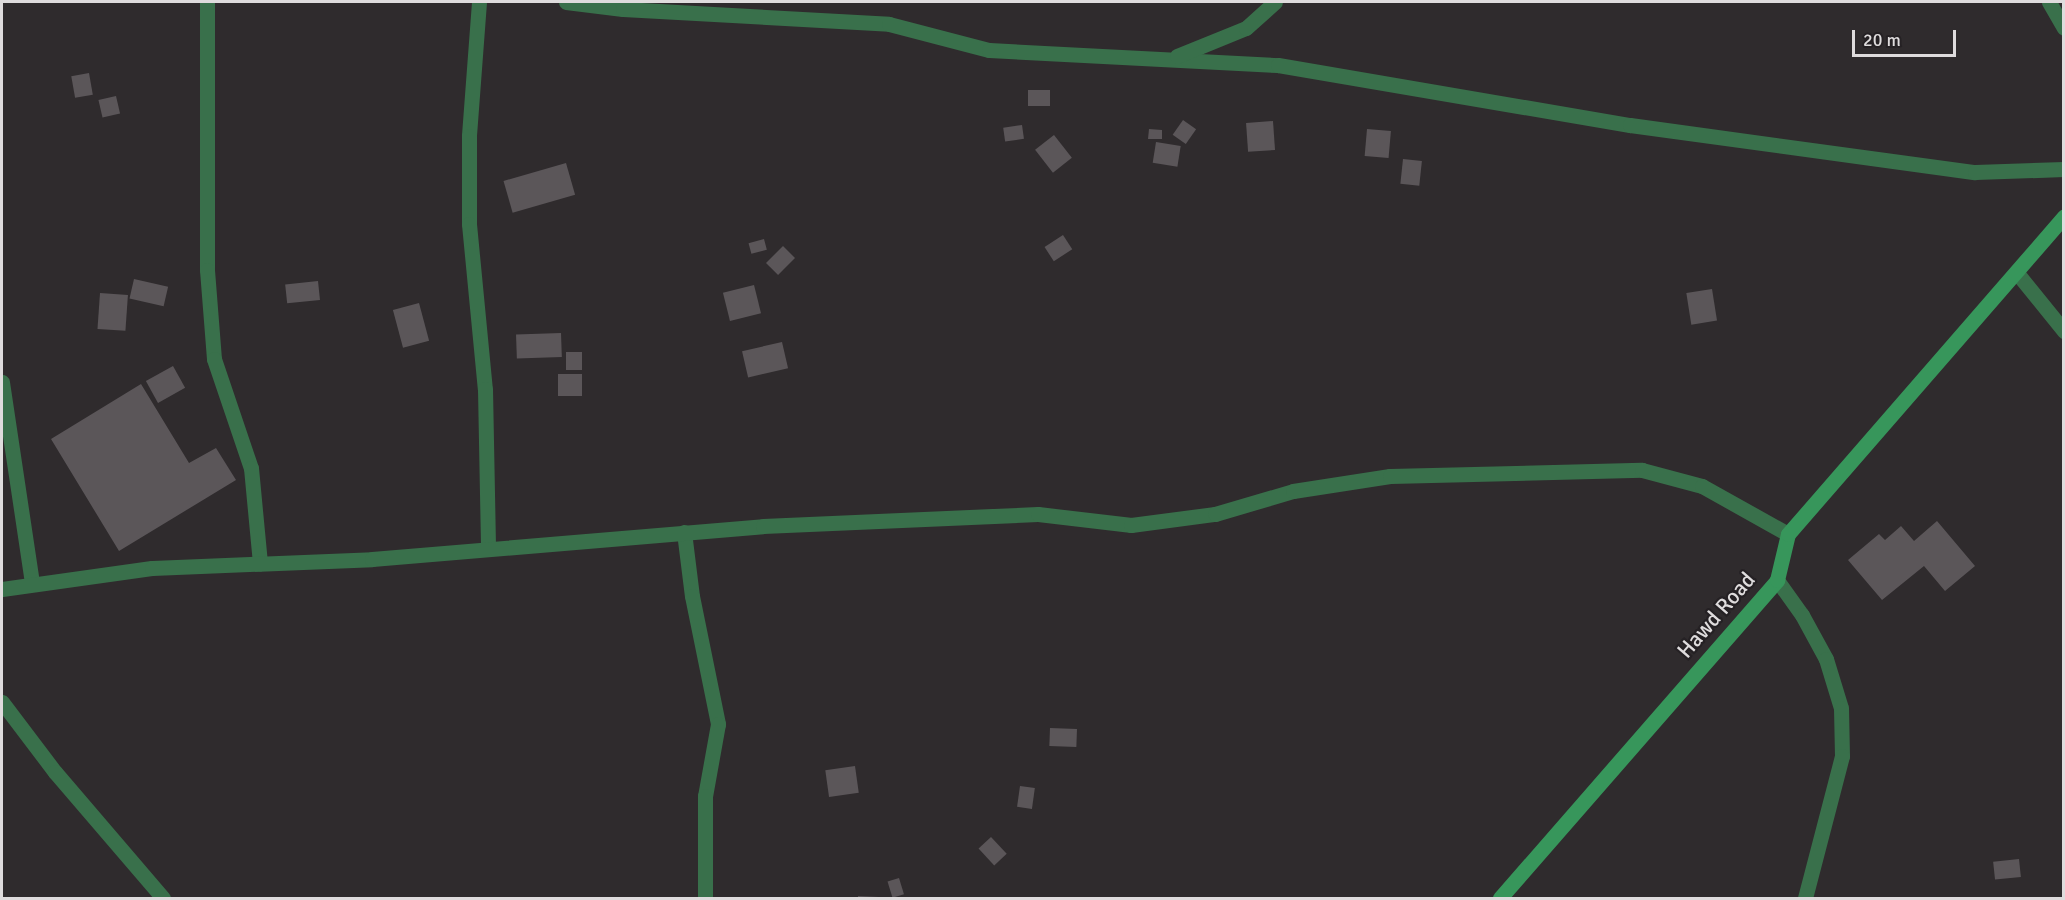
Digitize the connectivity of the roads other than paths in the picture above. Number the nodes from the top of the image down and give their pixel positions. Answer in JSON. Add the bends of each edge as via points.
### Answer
{"nodes":[{"id":1,"x":207,"y":2,"type":"edge"},
{"id":2,"x":479,"y":2,"type":"edge"},
{"id":3,"x":566,"y":2,"type":"edge"},
{"id":4,"x":1275,"y":2,"type":"edge"},
{"id":5,"x":2049,"y":2,"type":"edge"},
{"id":6,"x":2064,"y":28,"type":"edge"},
{"id":7,"x":1172,"y":58,"type":"junction"},
{"id":8,"x":2064,"y":169,"type":"edge"},
{"id":9,"x":2064,"y":216,"type":"edge"},
{"id":10,"x":2017,"y":273,"type":"junction"},
{"id":11,"x":2064,"y":331,"type":"edge"},
{"id":12,"x":2,"y":382,"type":"edge"},
{"id":13,"x":684,"y":532,"type":"junction"},
{"id":14,"x":1788,"y":534,"type":"junction"},
{"id":15,"x":488,"y":549,"type":"junction"},
{"id":16,"x":260,"y":564,"type":"junction"},
{"id":17,"x":1777,"y":580,"type":"junction"},
{"id":18,"x":32,"y":582,"type":"junction"},
{"id":19,"x":2,"y":589,"type":"edge"},
{"id":20,"x":2,"y":702,"type":"edge"},
{"id":21,"x":163,"y":898,"type":"edge"},
{"id":22,"x":705,"y":898,"type":"edge"},
{"id":23,"x":1500,"y":898,"type":"edge"},
{"id":24,"x":1805,"y":898,"type":"edge"}],
"edges":[{"from":1,"to":16,"type":"street","via":[[207,270],[214,359],[251,468]]},
{"from":2,"to":15,"type":"street","via":[[469,136],[469,225],[486,401]]},
{"from":3,"to":7,"type":"street","via":[[623,9],[889,24],[989,50]]},
{"from":4,"to":7,"type":"street","via":[[1246,28]]},
{"from":5,"to":6,"type":"street"},
{"from":7,"to":8,"type":"street","via":[[1278,65],[1630,124],[1976,171]]},
{"from":9,"to":10,"type":"main road","name":"Hawd Road"},
{"from":10,"to":11,"type":"street"},
{"from":10,"to":14,"type":"main road","name":"Hawd Road"},
{"from":12,"to":18,"type":"street"},
{"from":13,"to":14,"type":"street","via":[[1038,514],[1131,525],[1215,514],[1293,491],[1390,476],[1642,470],[1702,486]]},
{"from":13,"to":15,"type":"street"},
{"from":13,"to":22,"type":"street","via":[[692,596],[718,724],[705,796]]},
{"from":14,"to":17,"type":"main road","name":"Hawd Road"},
{"from":15,"to":16,"type":"street"},
{"from":16,"to":18,"type":"street","via":[[153,568]]},
{"from":17,"to":23,"type":"main road","name":"Hawd Road"},
{"from":17,"to":24,"type":"street","via":[[1826,659],[1841,708],[1842,756]]},
{"from":18,"to":19,"type":"street"},
{"from":20,"to":21,"type":"street","via":[[55,772]]}]}
